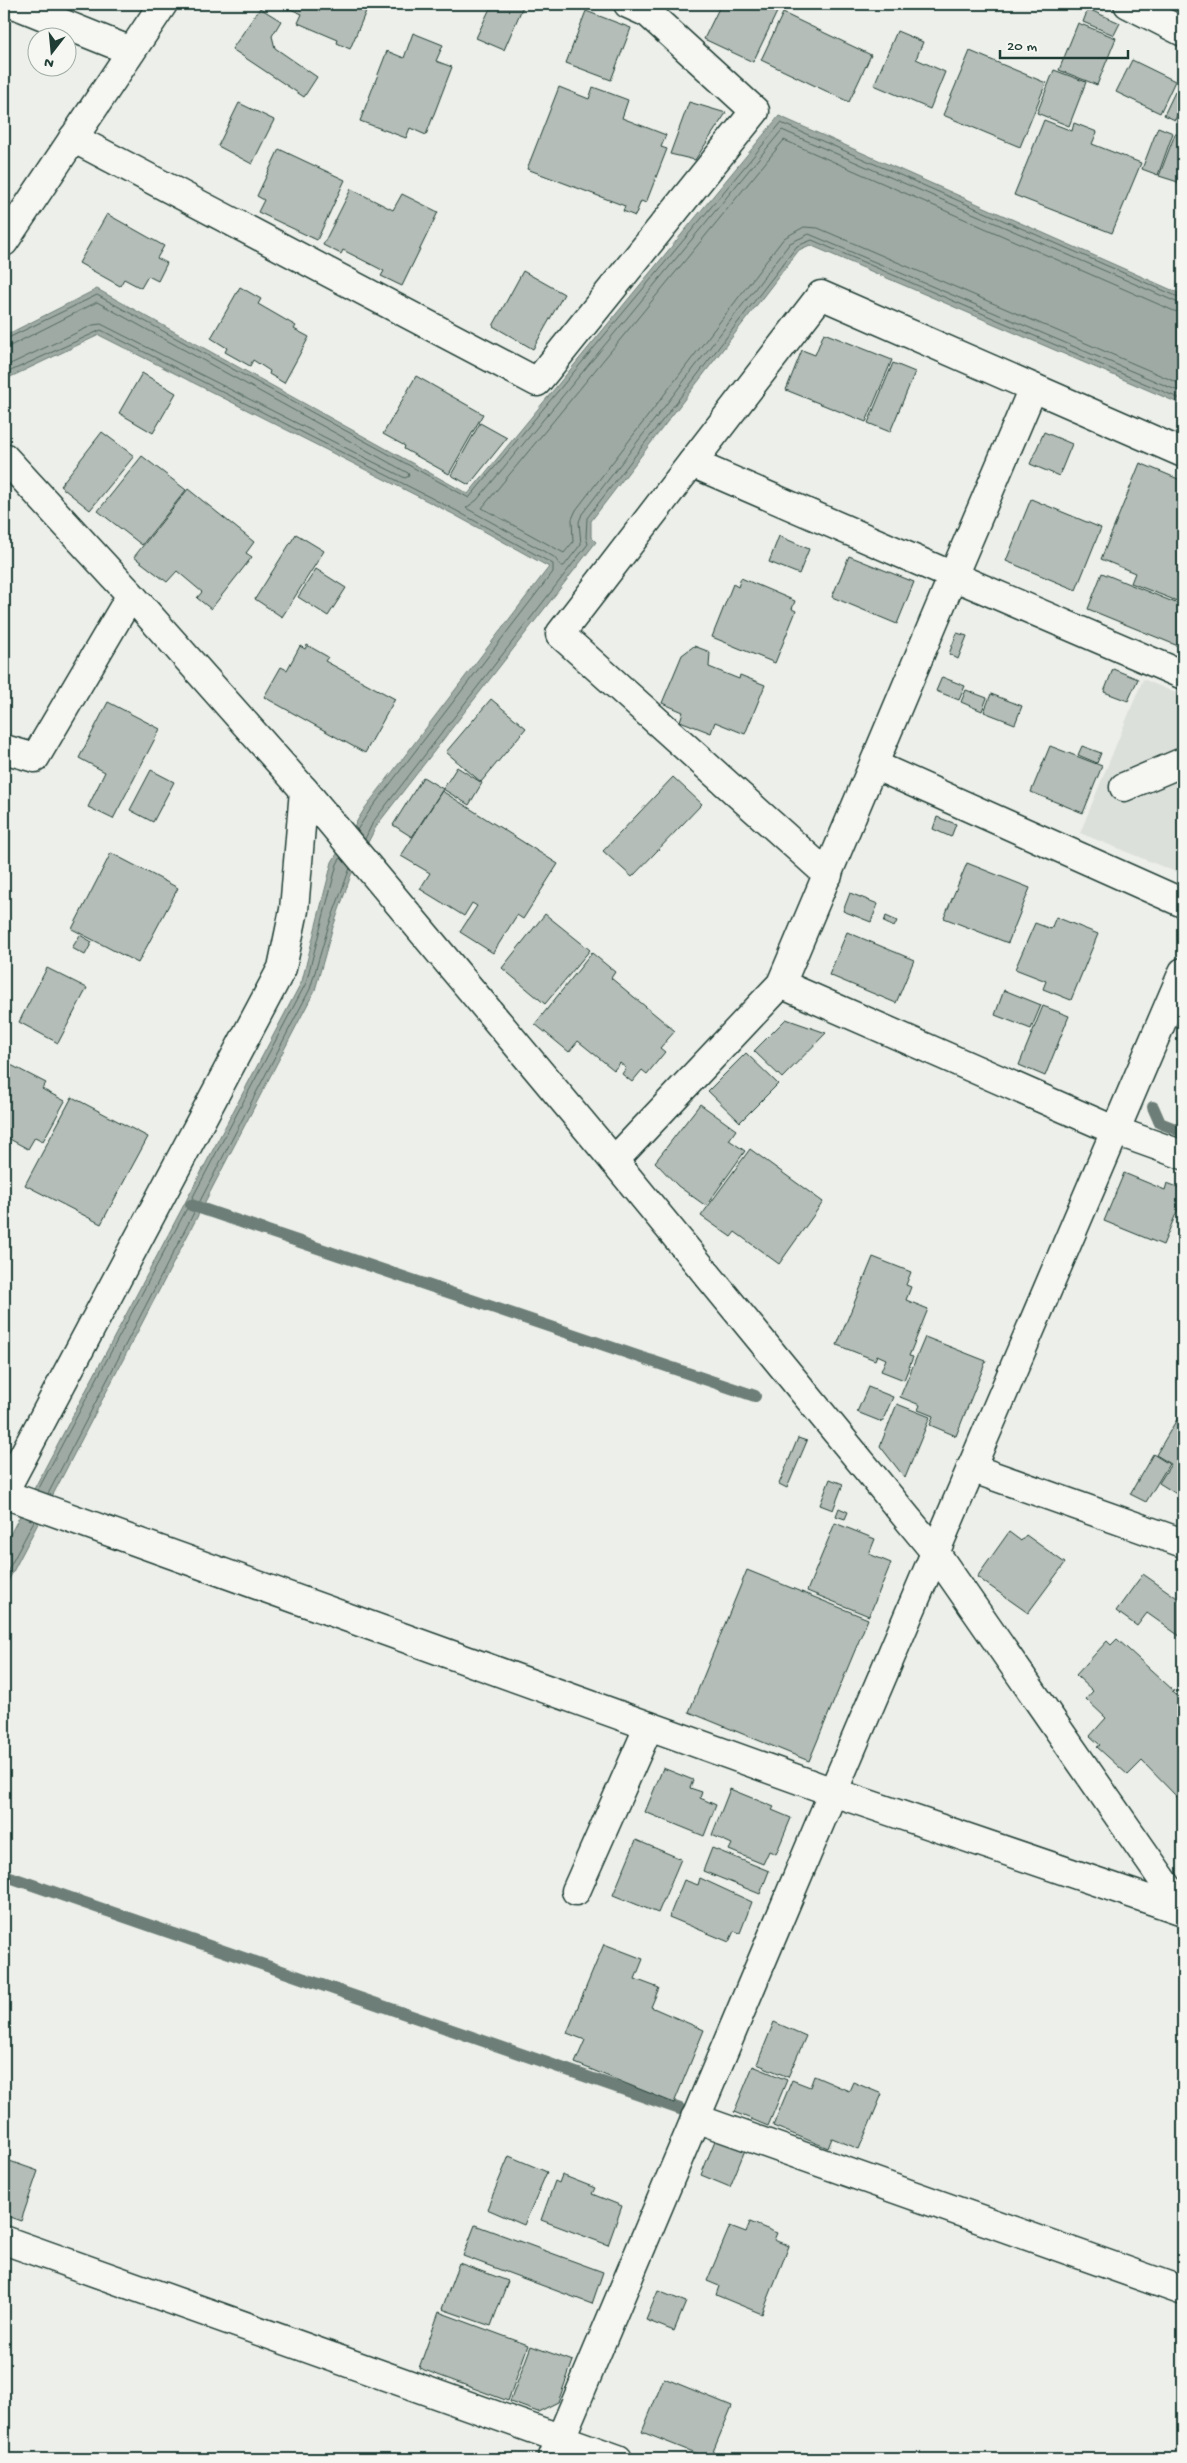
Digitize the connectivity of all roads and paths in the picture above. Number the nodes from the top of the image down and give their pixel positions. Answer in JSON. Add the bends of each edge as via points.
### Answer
{"nodes":[{"id":1,"x":14,"y":4,"type":"edge"},
{"id":2,"x":162,"y":4,"type":"edge"},
{"id":3,"x":628,"y":4,"type":"edge"},
{"id":4,"x":1128,"y":4,"type":"edge"},
{"id":5,"x":1183,"y":32,"type":"edge"},
{"id":6,"x":132,"y":51,"type":"junction"},
{"id":7,"x":73,"y":138,"type":"junction"},
{"id":8,"x":4,"y":242,"type":"edge"},
{"id":9,"x":1033,"y":388,"type":"junction"},
{"id":10,"x":1183,"y":453,"type":"edge"},
{"id":11,"x":4,"y":457,"type":"edge"},
{"id":12,"x":692,"y":463,"type":"junction"},
{"id":13,"x":953,"y":576,"type":"junction"},
{"id":14,"x":131,"y":595,"type":"junction"},
{"id":15,"x":1183,"y":675,"type":"edge"},
{"id":16,"x":4,"y":749,"type":"edge"},
{"id":17,"x":1183,"y":762,"type":"edge"},
{"id":18,"x":874,"y":765,"type":"junction"},
{"id":19,"x":1124,"y":787,"type":"dead end"},
{"id":20,"x":304,"y":790,"type":"junction"},
{"id":21,"x":828,"y":875,"type":"junction"},
{"id":22,"x":1183,"y":903,"type":"edge"},
{"id":23,"x":1183,"y":972,"type":"edge"},
{"id":24,"x":781,"y":984,"type":"junction"},
{"id":25,"x":1116,"y":1130,"type":"junction"},
{"id":26,"x":1183,"y":1155,"type":"edge"},
{"id":27,"x":614,"y":1161,"type":"junction"},
{"id":28,"x":971,"y":1468,"type":"junction"},
{"id":29,"x":9,"y":1489,"type":"edge"},
{"id":30,"x":1183,"y":1543,"type":"edge"},
{"id":31,"x":935,"y":1552,"type":"junction"},
{"id":32,"x":649,"y":1726,"type":"junction"},
{"id":33,"x":833,"y":1792,"type":"junction"},
{"id":34,"x":576,"y":1891,"type":"dead end"},
{"id":35,"x":1183,"y":1910,"type":"edge"},
{"id":36,"x":695,"y":2118,"type":"junction"},
{"id":37,"x":4,"y":2240,"type":"edge"},
{"id":38,"x":1183,"y":2291,"type":"edge"},
{"id":39,"x":557,"y":2449,"type":"edge"},
{"id":40,"x":618,"y":2459,"type":"edge"}],
"edges":[{"from":1,"to":6,"type":"street"},
{"from":2,"to":6,"type":"street"},
{"from":3,"to":7,"type":"street","via":[[648,13],[754,111],[537,382]]},
{"from":4,"to":5,"type":"street"},
{"from":6,"to":7,"type":"street"},
{"from":7,"to":8,"type":"street"},
{"from":9,"to":10,"type":"street"},
{"from":9,"to":12,"type":"street","via":[[821,295]]},
{"from":9,"to":13,"type":"street"},
{"from":11,"to":14,"type":"street"},
{"from":12,"to":13,"type":"street"},
{"from":12,"to":21,"type":"street","via":[[560,634]]},
{"from":13,"to":15,"type":"street"},
{"from":13,"to":18,"type":"street"},
{"from":14,"to":16,"type":"street","via":[[35,758]]},
{"from":14,"to":20,"type":"street"},
{"from":17,"to":19,"type":"street"},
{"from":18,"to":21,"type":"street"},
{"from":18,"to":22,"type":"street"},
{"from":20,"to":27,"type":"street"},
{"from":20,"to":29,"type":"street","via":[[294,910],[282,968]]},
{"from":21,"to":24,"type":"street"},
{"from":23,"to":25,"type":"street"},
{"from":24,"to":25,"type":"street"},
{"from":24,"to":27,"type":"street"},
{"from":25,"to":26,"type":"street"},
{"from":25,"to":28,"type":"street"},
{"from":27,"to":31,"type":"street"},
{"from":28,"to":30,"type":"street"},
{"from":28,"to":31,"type":"street"},
{"from":29,"to":32,"type":"street","via":[[50,1511]]},
{"from":31,"to":33,"type":"street"},
{"from":31,"to":35,"type":"street"},
{"from":32,"to":33,"type":"street"},
{"from":32,"to":34,"type":"street"},
{"from":33,"to":35,"type":"street"},
{"from":33,"to":36,"type":"street"},
{"from":36,"to":38,"type":"street"},
{"from":36,"to":39,"type":"street"},
{"from":37,"to":39,"type":"street"},
{"from":39,"to":40,"type":"street"}]}
